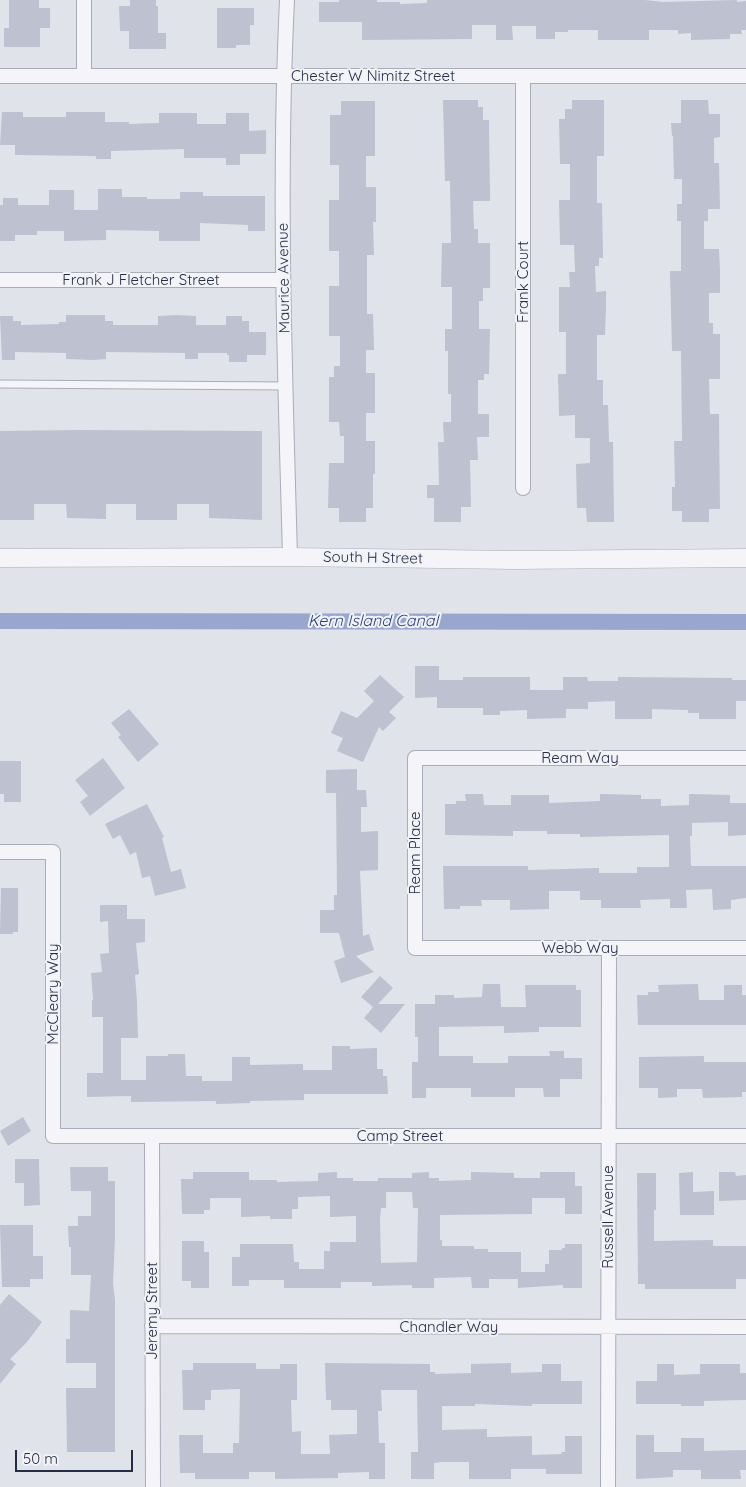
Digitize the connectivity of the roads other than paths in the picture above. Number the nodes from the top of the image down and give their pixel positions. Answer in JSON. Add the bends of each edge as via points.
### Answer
{"nodes":[{"id":1,"x":84,"y":0,"type":"edge"},
{"id":2,"x":287,"y":0,"type":"edge"},
{"id":3,"x":0,"y":76,"type":"edge"},
{"id":4,"x":84,"y":76,"type":"junction"},
{"id":5,"x":283,"y":76,"type":"junction"},
{"id":6,"x":524,"y":76,"type":"junction"},
{"id":7,"x":746,"y":76,"type":"edge"},
{"id":8,"x":0,"y":280,"type":"edge"},
{"id":9,"x":283,"y":280,"type":"junction"},
{"id":10,"x":0,"y":384,"type":"edge"},
{"id":11,"x":286,"y":386,"type":"junction"},
{"id":12,"x":523,"y":488,"type":"dead end"},
{"id":13,"x":290,"y":557,"type":"junction"},
{"id":14,"x":0,"y":558,"type":"edge"},
{"id":15,"x":746,"y":558,"type":"edge"},
{"id":16,"x":415,"y":758,"type":"joint"},
{"id":17,"x":746,"y":758,"type":"edge"},
{"id":18,"x":0,"y":852,"type":"edge"},
{"id":19,"x":415,"y":948,"type":"joint"},
{"id":20,"x":608,"y":948,"type":"junction"},
{"id":21,"x":746,"y":948,"type":"edge"},
{"id":22,"x":54,"y":1136,"type":"joint"},
{"id":23,"x":152,"y":1136,"type":"junction"},
{"id":24,"x":608,"y":1136,"type":"junction"},
{"id":25,"x":746,"y":1136,"type":"edge"},
{"id":26,"x":152,"y":1326,"type":"junction"},
{"id":27,"x":608,"y":1327,"type":"junction"},
{"id":28,"x":746,"y":1327,"type":"edge"},
{"id":29,"x":153,"y":1487,"type":"edge"},
{"id":30,"x":608,"y":1487,"type":"edge"}],
"edges":[{"from":1,"to":4,"type":"street"},
{"from":2,"to":5,"type":"street","name":"Maurice Avenue"},
{"from":3,"to":4,"type":"street","name":"Chester W Nimitz Street"},
{"from":4,"to":5,"type":"street","name":"Chester W Nimitz Street"},
{"from":5,"to":6,"type":"street","name":"Chester W Nimitz Street"},
{"from":5,"to":9,"type":"street","name":"Maurice Avenue"},
{"from":6,"to":7,"type":"street","name":"Chester W Nimitz Street"},
{"from":6,"to":12,"type":"street","name":"Frank Court"},
{"from":8,"to":9,"type":"street","name":"Frank J Fletcher Street"},
{"from":9,"to":11,"type":"street","name":"Maurice Avenue"},
{"from":10,"to":11,"type":"lane"},
{"from":11,"to":13,"type":"street","name":"Maurice Avenue"},
{"from":13,"to":14,"type":"street","name":"South H Street"},
{"from":13,"to":15,"type":"street","name":"South H Street","via":[[515,560]]},
{"from":16,"to":17,"type":"street","name":"Ream Way"},
{"from":16,"to":19,"type":"street","name":"Ream Place"},
{"from":18,"to":22,"type":"street","name":"McCleary Way","via":[[53,852]]},
{"from":19,"to":20,"type":"street","name":"Webb Way"},
{"from":20,"to":21,"type":"street","name":"Webb Way"},
{"from":20,"to":24,"type":"street","name":"Russell Avenue"},
{"from":22,"to":23,"type":"street","name":"Camp Street"},
{"from":23,"to":24,"type":"street","name":"Camp Street"},
{"from":23,"to":26,"type":"street","name":"Jeremy Street"},
{"from":24,"to":25,"type":"street","name":"Camp Street"},
{"from":24,"to":27,"type":"street","name":"Russell Avenue"},
{"from":26,"to":27,"type":"street","name":"Chandler Way"},
{"from":26,"to":29,"type":"street","name":"Jeremy Street"},
{"from":27,"to":28,"type":"street","name":"Chandler Way"},
{"from":27,"to":30,"type":"street","name":"Russell Avenue"}]}
